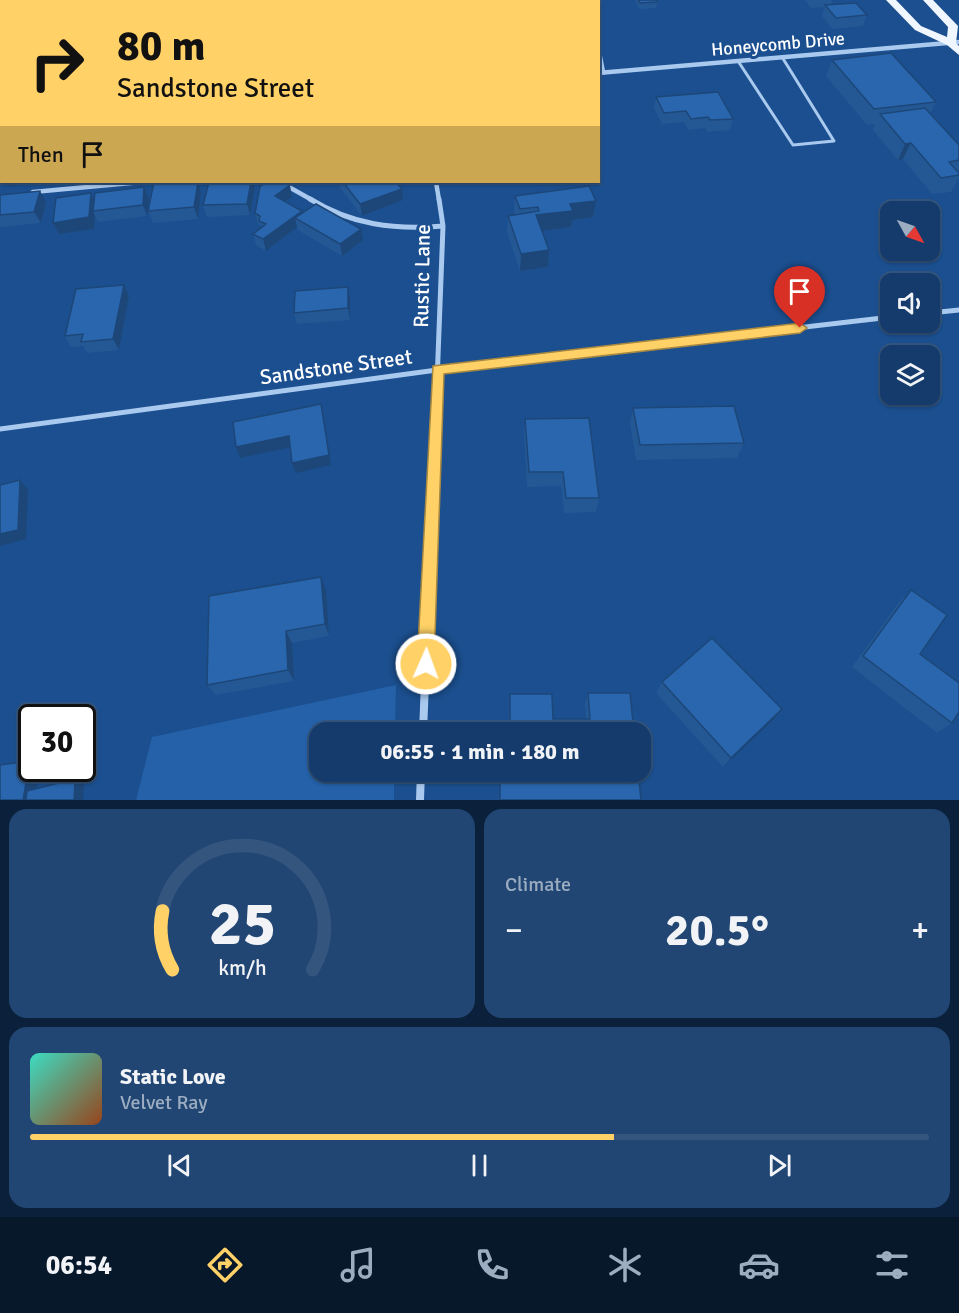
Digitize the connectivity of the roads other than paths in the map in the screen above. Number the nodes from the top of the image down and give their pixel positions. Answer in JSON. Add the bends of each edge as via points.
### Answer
{"nodes":[{"id":1,"x":891,"y":0,"type":"edge"},
{"id":2,"x":928,"y":0,"type":"edge"},
{"id":3,"x":955,"y":42,"type":"edge"},
{"id":4,"x":959,"y":52,"type":"edge"},
{"id":5,"x":782,"y":57,"type":"junction"},
{"id":6,"x":738,"y":61,"type":"junction"},
{"id":7,"x":601,"y":73,"type":"edge"},
{"id":8,"x":131,"y":183,"type":"edge"},
{"id":9,"x":282,"y":183,"type":"edge"},
{"id":10,"x":436,"y":183,"type":"edge"},
{"id":11,"x":24,"y":193,"type":"edge"},
{"id":12,"x":443,"y":226,"type":"junction"},
{"id":13,"x":959,"y":310,"type":"edge"},
{"id":14,"x":940,"y":312,"type":"edge"},
{"id":15,"x":880,"y":318,"type":"edge"},
{"id":16,"x":437,"y":370,"type":"junction"},
{"id":17,"x":0,"y":429,"type":"edge"},
{"id":18,"x":423,"y":722,"type":"edge"},
{"id":19,"x":421,"y":782,"type":"edge"},
{"id":20,"x":420,"y":800,"type":"edge"}],
"edges":[{"from":1,"to":3,"type":"main road","via":[[918,28]]},
{"from":2,"to":3,"type":"main road","via":[[953,26]]},
{"from":3,"to":4,"type":"main road"},
{"from":3,"to":5,"type":"street","name":"Honeycomb Drive"},
{"from":5,"to":6,"type":"street","name":"Honeycomb Drive"},
{"from":5,"to":6,"type":"lane","via":[[834,141],[793,145]]},
{"from":6,"to":7,"type":"street","name":"Honeycomb Drive"},
{"from":8,"to":11,"type":"street"},
{"from":9,"to":12,"type":"street","via":[[328,210],[378,228]]},
{"from":10,"to":12,"type":"street","name":"Rustic Lane"},
{"from":12,"to":16,"type":"street","name":"Rustic Lane"},
{"from":13,"to":14,"type":"street"},
{"from":15,"to":16,"type":"street","name":"Sandstone Street"},
{"from":16,"to":17,"type":"street","name":"Sandstone Street"},
{"from":16,"to":18,"type":"street","name":"Rustic Lane"},
{"from":19,"to":20,"type":"street"}]}
